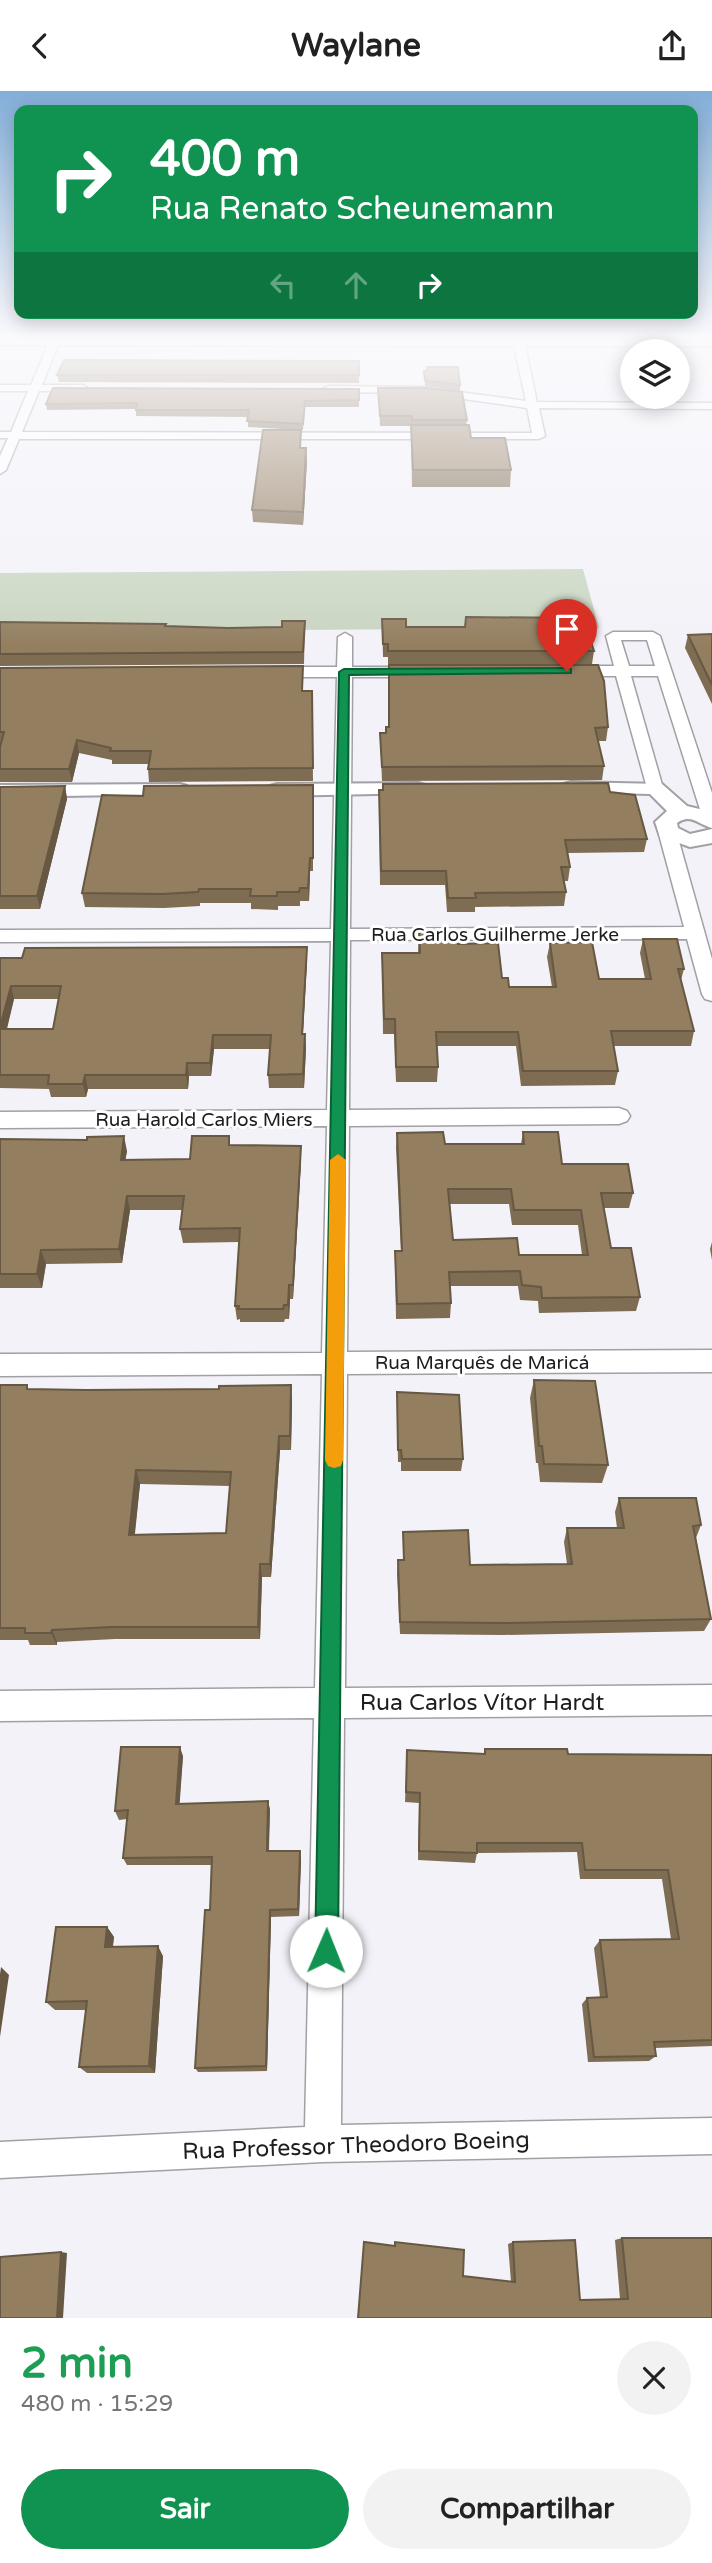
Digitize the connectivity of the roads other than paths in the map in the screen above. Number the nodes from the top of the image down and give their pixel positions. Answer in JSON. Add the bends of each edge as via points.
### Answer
{"nodes":[{"id":1,"x":14,"y":438,"type":"edge"},
{"id":2,"x":0,"y":470,"type":"edge"},
{"id":3,"x":345,"y":637,"type":"dead end"},
{"id":4,"x":553,"y":671,"type":"edge"},
{"id":5,"x":623,"y":671,"type":"junction"},
{"id":6,"x":664,"y":671,"type":"junction"},
{"id":7,"x":262,"y":672,"type":"edge"},
{"id":8,"x":344,"y":672,"type":"junction"},
{"id":9,"x":428,"y":672,"type":"edge"},
{"id":10,"x":550,"y":788,"type":"edge"},
{"id":11,"x":655,"y":788,"type":"junction"},
{"id":12,"x":343,"y":789,"type":"junction"},
{"id":13,"x":433,"y":789,"type":"edge"},
{"id":14,"x":206,"y":790,"type":"edge"},
{"id":15,"x":260,"y":790,"type":"edge"},
{"id":16,"x":0,"y":791,"type":"edge"},
{"id":17,"x":673,"y":820,"type":"junction"},
{"id":18,"x":712,"y":821,"type":"edge"},
{"id":19,"x":712,"y":835,"type":"edge"},
{"id":20,"x":695,"y":933,"type":"junction"},
{"id":21,"x":341,"y":935,"type":"junction"},
{"id":22,"x":0,"y":936,"type":"edge"},
{"id":23,"x":712,"y":994,"type":"edge"},
{"id":24,"x":619,"y":1116,"type":"dead end"},
{"id":25,"x":339,"y":1118,"type":"junction"},
{"id":26,"x":0,"y":1120,"type":"edge"},
{"id":27,"x":712,"y":1361,"type":"edge"},
{"id":28,"x":335,"y":1363,"type":"junction"},
{"id":29,"x":0,"y":1365,"type":"edge"},
{"id":30,"x":712,"y":1700,"type":"edge"},
{"id":31,"x":331,"y":1704,"type":"junction"},
{"id":32,"x":0,"y":1706,"type":"edge"},
{"id":33,"x":712,"y":2136,"type":"edge"},
{"id":34,"x":323,"y":2144,"type":"junction"},
{"id":35,"x":0,"y":2160,"type":"edge"}],
"edges":[{"from":1,"to":2,"type":"street"},
{"from":3,"to":8,"type":"street"},
{"from":4,"to":5,"type":"street"},
{"from":5,"to":6,"type":"street"},
{"from":5,"to":6,"type":"street","via":[[614,636],[653,636]]},
{"from":5,"to":11,"type":"street"},
{"from":6,"to":18,"type":"street"},
{"from":7,"to":8,"type":"street"},
{"from":8,"to":9,"type":"street"},
{"from":8,"to":12,"type":"street"},
{"from":10,"to":11,"type":"street"},
{"from":11,"to":17,"type":"street"},
{"from":12,"to":13,"type":"street"},
{"from":12,"to":15,"type":"street"},
{"from":12,"to":21,"type":"street"},
{"from":14,"to":16,"type":"street"},
{"from":17,"to":18,"type":"street","via":[[696,814]]},
{"from":17,"to":19,"type":"street","via":[[673,835],[686,840]]},
{"from":17,"to":20,"type":"street"},
{"from":20,"to":21,"type":"street","name":"Rua Carlos Guilherme Jerke"},
{"from":20,"to":23,"type":"street"},
{"from":21,"to":22,"type":"street","name":"Rua Carlos Guilherme Jerke"},
{"from":21,"to":25,"type":"street"},
{"from":24,"to":25,"type":"street","name":"Rua Harold Carlos Miers"},
{"from":25,"to":26,"type":"street","name":"Rua Harold Carlos Miers"},
{"from":25,"to":28,"type":"street"},
{"from":27,"to":28,"type":"street","name":"Rua Marquês de Maricá"},
{"from":28,"to":29,"type":"street","name":"Rua Marquês de Maricá"},
{"from":28,"to":31,"type":"street"},
{"from":30,"to":31,"type":"street","name":"Rua Carlos Vítor Hardt"},
{"from":31,"to":32,"type":"street","name":"Rua Carlos Vítor Hardt"},
{"from":31,"to":34,"type":"street"},
{"from":33,"to":34,"type":"street","name":"Rua Professor Theodoro Boeing"},
{"from":34,"to":35,"type":"street","name":"Rua Professor Theodoro Boeing"}]}
